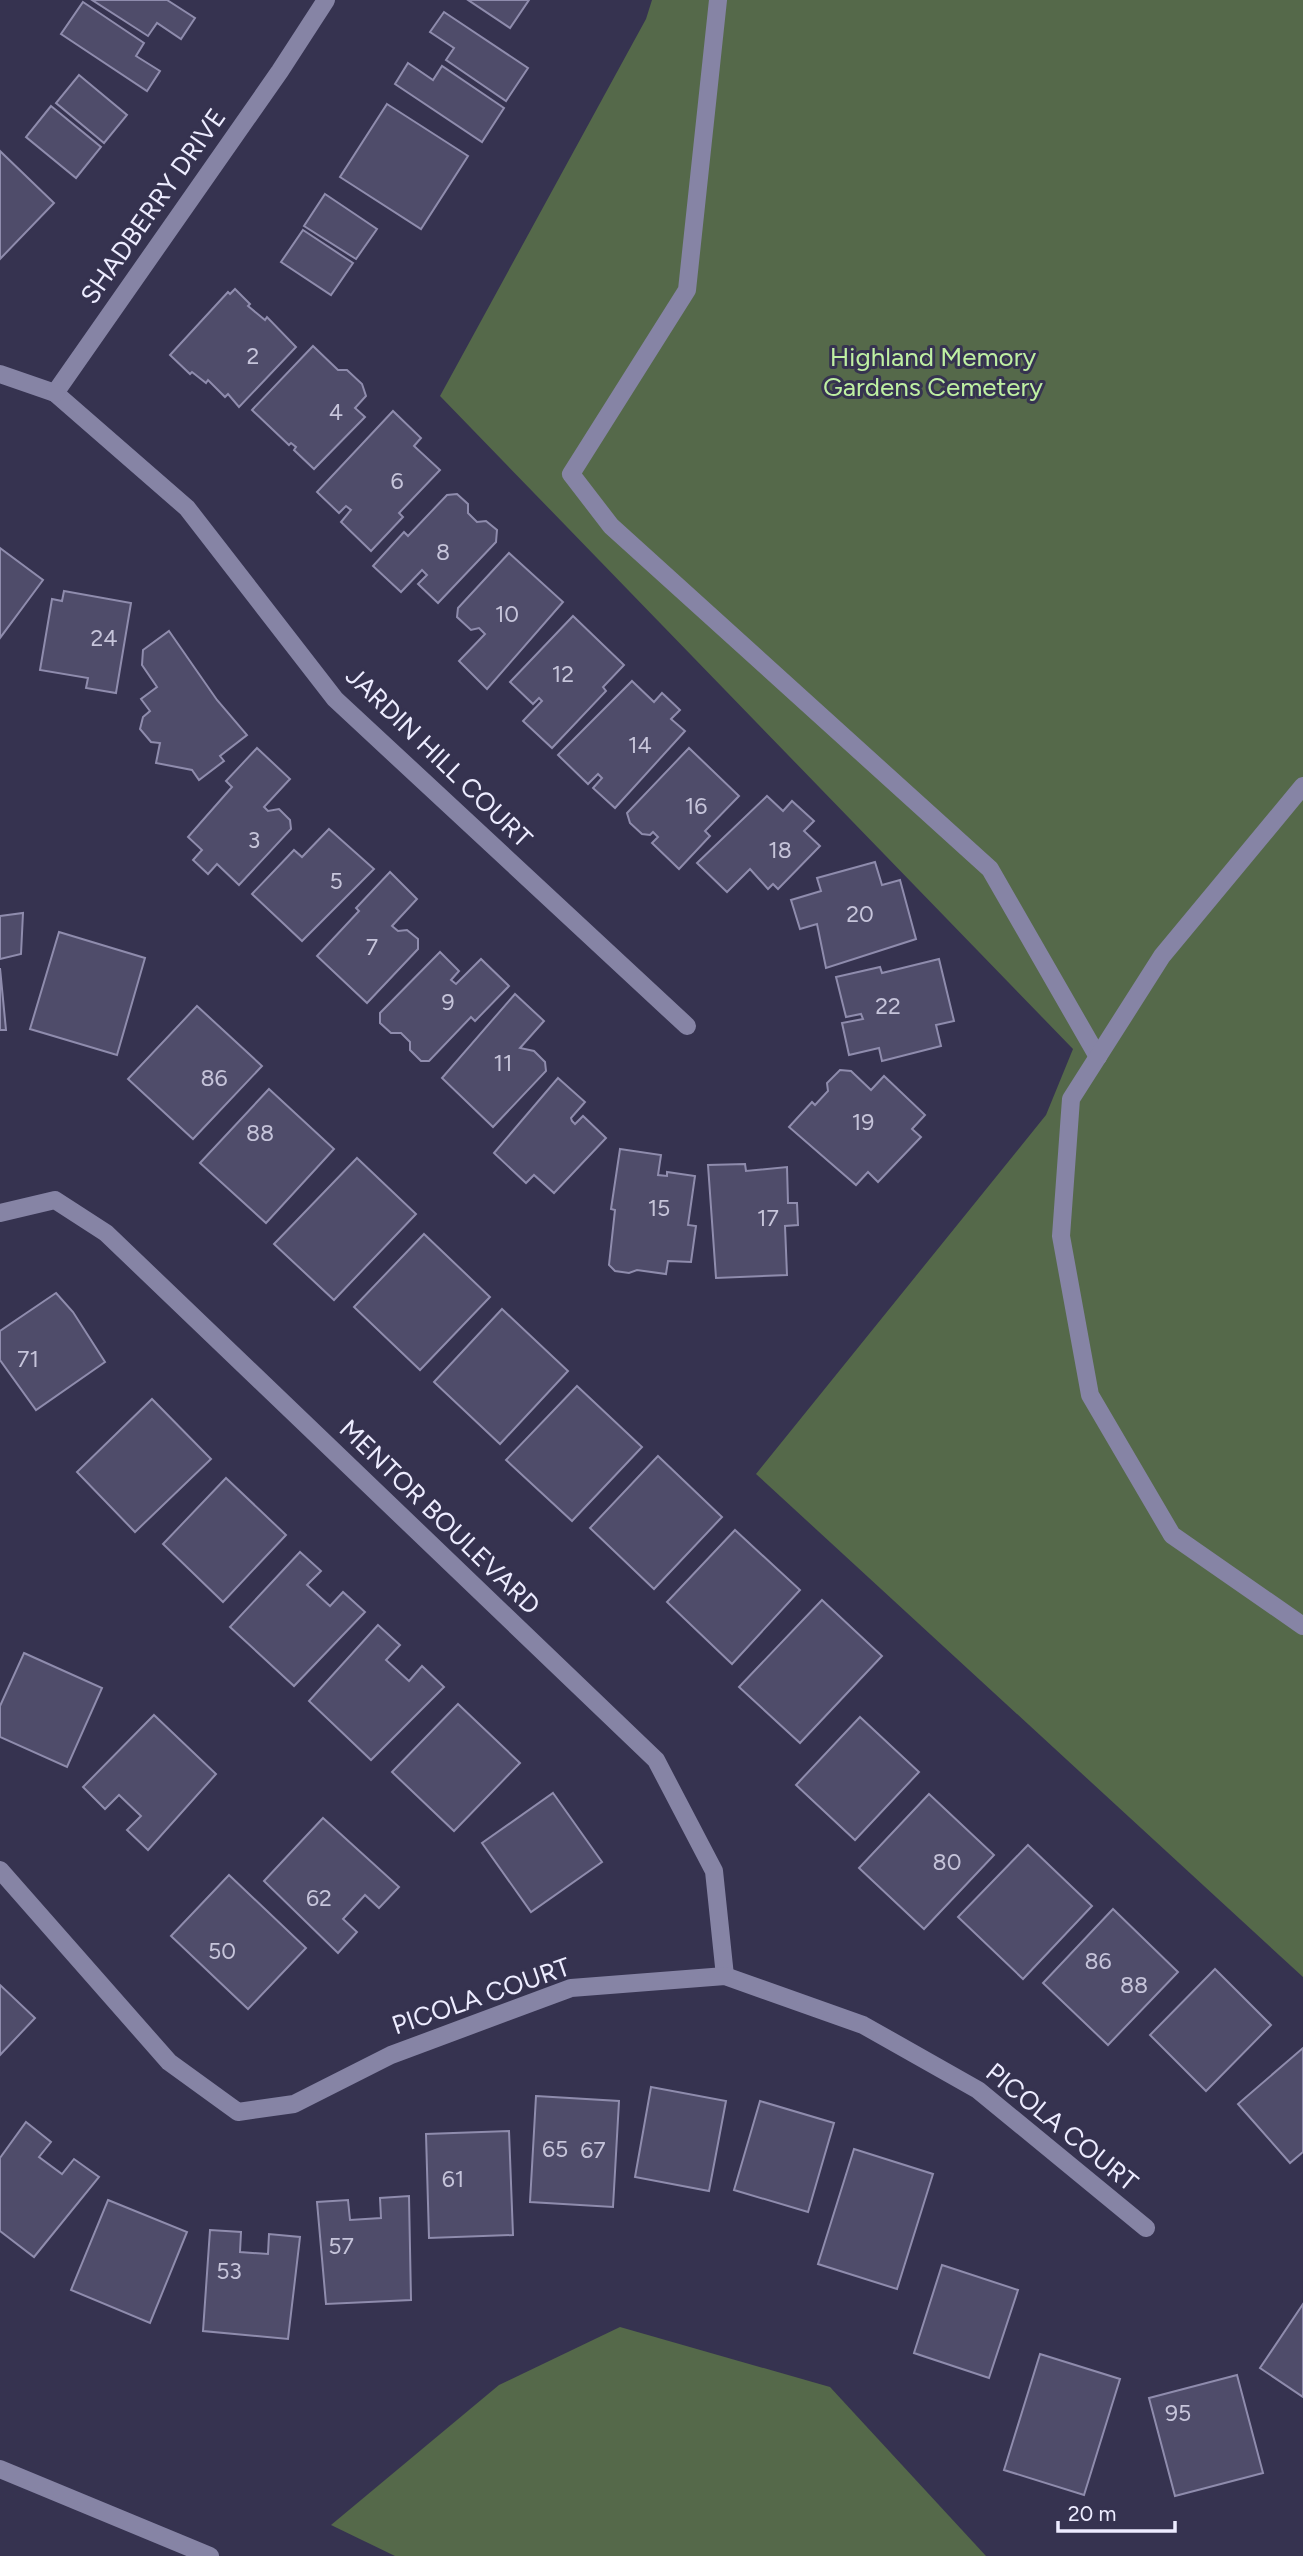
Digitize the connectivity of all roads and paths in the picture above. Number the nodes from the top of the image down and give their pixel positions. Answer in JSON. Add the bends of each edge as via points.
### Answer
{"nodes":[{"id":1,"x":326,"y":0,"type":"edge"},
{"id":2,"x":718,"y":0,"type":"edge"},
{"id":3,"x":0,"y":374,"type":"edge"},
{"id":4,"x":55,"y":393,"type":"junction"},
{"id":5,"x":1303,"y":786,"type":"edge"},
{"id":6,"x":687,"y":1026,"type":"dead end"},
{"id":7,"x":1098,"y":1057,"type":"junction"},
{"id":8,"x":0,"y":1213,"type":"edge"},
{"id":9,"x":1303,"y":1626,"type":"edge"},
{"id":10,"x":0,"y":1870,"type":"edge"},
{"id":11,"x":725,"y":1976,"type":"junction"},
{"id":12,"x":1146,"y":2228,"type":"dead end"},
{"id":13,"x":0,"y":2469,"type":"edge"},
{"id":14,"x":210,"y":2556,"type":"edge"}],
"edges":[{"from":1,"to":4,"type":"street","name":"SHADBERRY DRIVE"},
{"from":2,"to":7,"type":"street","via":[[687,290],[571,474],[611,526],[990,869]]},
{"from":3,"to":4,"type":"street"},
{"from":4,"to":6,"type":"street","name":"JARDIN HILL COURT","via":[[187,508],[335,699]]},
{"from":5,"to":7,"type":"street","via":[[1162,956]]},
{"from":7,"to":9,"type":"street","via":[[1071,1099],[1061,1236],[1090,1395],[1172,1535]]},
{"from":8,"to":11,"type":"street","name":"MENTOR BOULEVARD","via":[[55,1200],[106,1233],[656,1760],[714,1871]]},
{"from":10,"to":11,"type":"street","name":"PICOLA COURT","via":[[169,2062],[238,2112],[294,2104],[391,2055],[571,1988]]},
{"from":11,"to":12,"type":"street","name":"PICOLA COURT","via":[[863,2025],[978,2090]]},
{"from":13,"to":14,"type":"street"}]}
